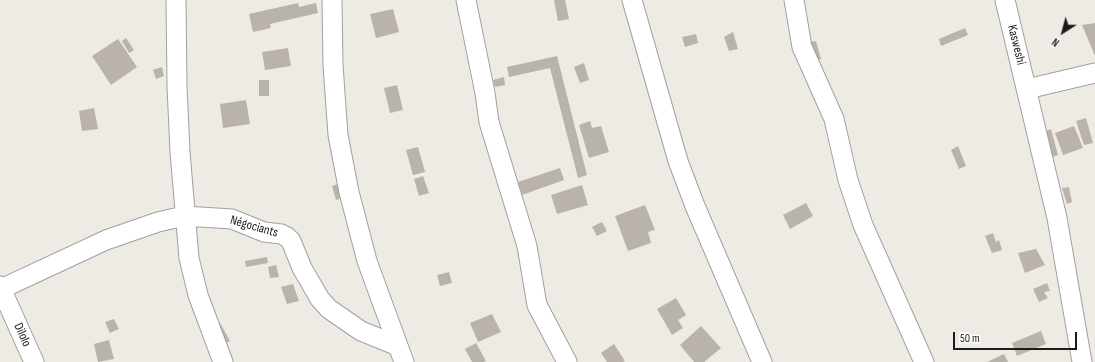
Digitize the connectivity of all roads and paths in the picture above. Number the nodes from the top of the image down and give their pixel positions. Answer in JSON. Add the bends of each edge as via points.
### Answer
{"nodes":[{"id":1,"x":176,"y":0,"type":"edge"},
{"id":2,"x":332,"y":0,"type":"edge"},
{"id":3,"x":466,"y":0,"type":"edge"},
{"id":4,"x":632,"y":0,"type":"edge"},
{"id":5,"x":794,"y":0,"type":"edge"},
{"id":6,"x":1005,"y":0,"type":"edge"},
{"id":7,"x":1095,"y":73,"type":"edge"},
{"id":8,"x":1027,"y":89,"type":"junction"},
{"id":9,"x":184,"y":216,"type":"junction"},
{"id":10,"x":1,"y":287,"type":"edge"},
{"id":11,"x":401,"y":354,"type":"edge"},
{"id":12,"x":34,"y":362,"type":"edge"},
{"id":13,"x":223,"y":362,"type":"edge"},
{"id":14,"x":566,"y":362,"type":"edge"},
{"id":15,"x":762,"y":362,"type":"edge"},
{"id":16,"x":924,"y":362,"type":"edge"},
{"id":17,"x":1082,"y":362,"type":"edge"}],
"edges":[{"from":1,"to":9,"type":"street","via":[[176,86]]},
{"from":2,"to":11,"type":"street","via":[[338,135],[349,192],[367,261]]},
{"from":3,"to":14,"type":"street","via":[[489,122],[527,246],[537,305]]},
{"from":4,"to":15,"type":"street","via":[[678,160]]},
{"from":5,"to":16,"type":"street","via":[[802,47],[834,119],[848,180],[863,225]]},
{"from":6,"to":8,"type":"street","name":"Kasweshi"},
{"from":7,"to":8,"type":"street"},
{"from":8,"to":17,"type":"street","name":"Kasweshi","via":[[1060,232]]},
{"from":9,"to":10,"type":"street","name":"Négociants","via":[[106,240]]},
{"from":9,"to":11,"type":"street","name":"Négociants","via":[[232,219],[264,232],[287,237],[320,299],[329,309]]},
{"from":9,"to":13,"type":"street","via":[[189,258],[198,295]]},
{"from":10,"to":12,"type":"street","name":"Dilolo"}]}
